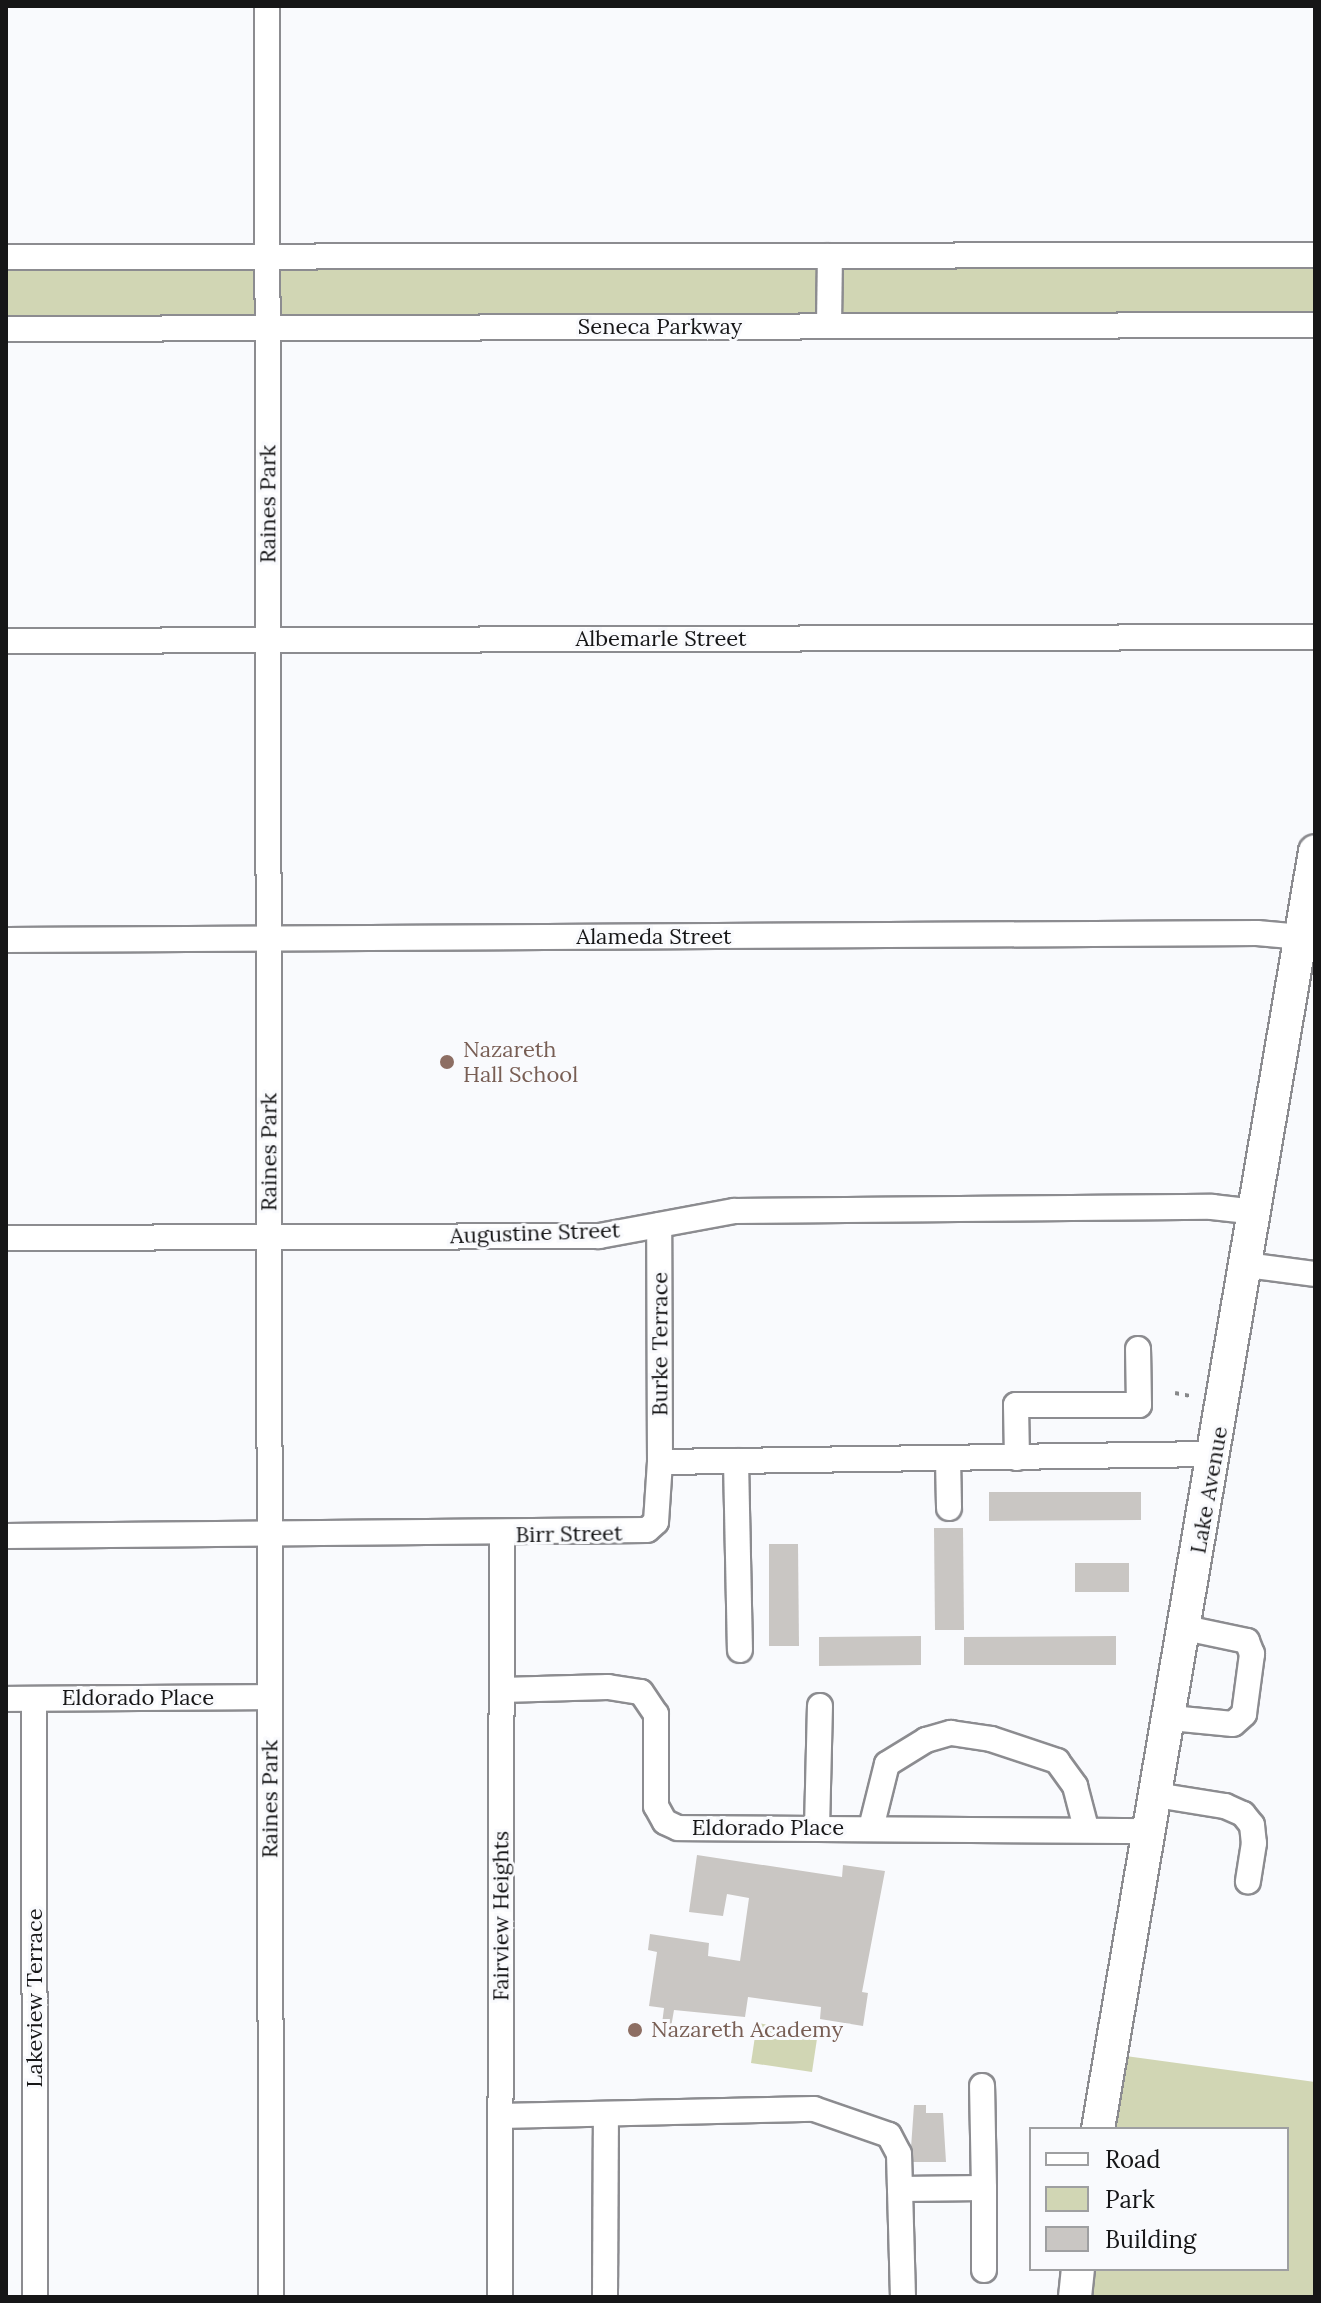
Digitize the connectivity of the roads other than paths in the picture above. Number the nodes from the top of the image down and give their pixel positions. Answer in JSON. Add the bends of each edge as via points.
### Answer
{"nodes":[{"id":1,"x":267,"y":6,"type":"edge"},
{"id":2,"x":1315,"y":255,"type":"edge"},
{"id":3,"x":268,"y":256,"type":"junction"},
{"id":4,"x":830,"y":256,"type":"junction"},
{"id":5,"x":6,"y":257,"type":"edge"},
{"id":6,"x":829,"y":325,"type":"junction"},
{"id":7,"x":1315,"y":325,"type":"edge"},
{"id":8,"x":6,"y":329,"type":"edge"},
{"id":9,"x":268,"y":329,"type":"junction"},
{"id":10,"x":1315,"y":637,"type":"edge"},
{"id":11,"x":268,"y":640,"type":"junction"},
{"id":12,"x":6,"y":641,"type":"edge"},
{"id":13,"x":1315,"y":852,"type":"edge"},
{"id":14,"x":1302,"y":937,"type":"junction"},
{"id":15,"x":6,"y":940,"type":"edge"},
{"id":16,"x":269,"y":940,"type":"junction"},
{"id":17,"x":1255,"y":1212,"type":"junction"},
{"id":18,"x":659,"y":1225,"type":"junction"},
{"id":19,"x":269,"y":1237,"type":"junction"},
{"id":20,"x":6,"y":1238,"type":"edge"},
{"id":21,"x":1246,"y":1265,"type":"junction"},
{"id":22,"x":1315,"y":1274,"type":"edge"},
{"id":23,"x":1138,"y":1349,"type":"dead end"},
{"id":24,"x":1215,"y":1454,"type":"junction"},
{"id":25,"x":1017,"y":1458,"type":"junction"},
{"id":26,"x":948,"y":1459,"type":"junction"},
{"id":27,"x":736,"y":1461,"type":"junction"},
{"id":28,"x":660,"y":1462,"type":"junction"},
{"id":29,"x":949,"y":1508,"type":"dead end"},
{"id":30,"x":270,"y":1535,"type":"junction"},
{"id":31,"x":502,"y":1535,"type":"junction"},
{"id":32,"x":6,"y":1536,"type":"edge"},
{"id":33,"x":1185,"y":1628,"type":"junction"},
{"id":34,"x":740,"y":1650,"type":"dead end"},
{"id":35,"x":502,"y":1690,"type":"junction"},
{"id":36,"x":270,"y":1697,"type":"junction"},
{"id":37,"x":6,"y":1699,"type":"edge"},
{"id":38,"x":34,"y":1699,"type":"junction"},
{"id":39,"x":820,"y":1706,"type":"dead end"},
{"id":40,"x":1171,"y":1718,"type":"junction"},
{"id":41,"x":1156,"y":1795,"type":"junction"},
{"id":42,"x":817,"y":1828,"type":"junction"},
{"id":43,"x":871,"y":1828,"type":"junction"},
{"id":44,"x":1086,"y":1828,"type":"junction"},
{"id":45,"x":1149,"y":1831,"type":"junction"},
{"id":46,"x":1248,"y":1882,"type":"dead end"},
{"id":47,"x":982,"y":2086,"type":"dead end"},
{"id":48,"x":606,"y":2115,"type":"junction"},
{"id":49,"x":500,"y":2116,"type":"junction"},
{"id":50,"x":1098,"y":2127,"type":"edge"},
{"id":51,"x":984,"y":2188,"type":"junction"},
{"id":52,"x":900,"y":2189,"type":"junction"},
{"id":53,"x":984,"y":2270,"type":"dead end"},
{"id":54,"x":1078,"y":2271,"type":"edge"},
{"id":55,"x":35,"y":2297,"type":"edge"},
{"id":56,"x":271,"y":2297,"type":"edge"},
{"id":57,"x":500,"y":2297,"type":"edge"},
{"id":58,"x":605,"y":2297,"type":"edge"},
{"id":59,"x":903,"y":2297,"type":"edge"},
{"id":60,"x":1075,"y":2297,"type":"edge"}],
"edges":[{"from":1,"to":3,"type":"street","name":"Raines Park"},
{"from":2,"to":4,"type":"street"},
{"from":3,"to":4,"type":"street"},
{"from":3,"to":5,"type":"street"},
{"from":3,"to":9,"type":"street","name":"Raines Park"},
{"from":4,"to":6,"type":"street"},
{"from":6,"to":7,"type":"street","name":"Seneca Parkway"},
{"from":6,"to":9,"type":"street","name":"Seneca Parkway"},
{"from":8,"to":9,"type":"street","name":"Seneca Parkway"},
{"from":9,"to":11,"type":"street","name":"Raines Park"},
{"from":10,"to":11,"type":"street","name":"Albemarle Street"},
{"from":11,"to":12,"type":"street","name":"Albemarle Street"},
{"from":11,"to":16,"type":"street","name":"Raines Park"},
{"from":13,"to":14,"type":"main road","name":"Lake Avenue"},
{"from":14,"to":16,"type":"street","name":"Alameda Street","via":[[1241,933]]},
{"from":14,"to":17,"type":"main road","name":"Lake Avenue"},
{"from":15,"to":16,"type":"street","name":"Alameda Street"},
{"from":16,"to":19,"type":"street","name":"Raines Park"},
{"from":17,"to":18,"type":"street","name":"Augustine Street","via":[[1212,1207],[734,1211]]},
{"from":17,"to":21,"type":"main road","name":"Lake Avenue"},
{"from":18,"to":19,"type":"street","name":"Augustine Street","via":[[599,1236]]},
{"from":18,"to":28,"type":"street","name":"Burke Terrace"},
{"from":19,"to":20,"type":"street","name":"Augustine Street"},
{"from":19,"to":30,"type":"street","name":"Raines Park"},
{"from":21,"to":22,"type":"street"},
{"from":21,"to":24,"type":"main road","name":"Lake Avenue"},
{"from":23,"to":25,"type":"street","via":[[1139,1405],[1016,1405]]},
{"from":24,"to":25,"type":"street"},
{"from":24,"to":33,"type":"main road","name":"Lake Avenue"},
{"from":25,"to":26,"type":"street"},
{"from":26,"to":27,"type":"street"},
{"from":26,"to":29,"type":"street"},
{"from":27,"to":28,"type":"street"},
{"from":27,"to":34,"type":"street"},
{"from":28,"to":31,"type":"street","name":"Birr Street","via":[[656,1522],[647,1530]]},
{"from":30,"to":31,"type":"street","name":"Birr Street"},
{"from":30,"to":32,"type":"street","name":"Birr Street"},
{"from":30,"to":36,"type":"street","name":"Raines Park"},
{"from":31,"to":35,"type":"street","name":"Fairview Heights"},
{"from":33,"to":40,"type":"main road","name":"Lake Avenue"},
{"from":33,"to":40,"type":"street","via":[[1247,1641],[1252,1654],[1244,1714],[1233,1724]]},
{"from":35,"to":42,"type":"street","name":"Eldorado Place","via":[[608,1687],[641,1692],[656,1714],[656,1806],[665,1822],[688,1829]]},
{"from":35,"to":49,"type":"street","name":"Fairview Heights"},
{"from":36,"to":38,"type":"street","name":"Eldorado Place"},
{"from":36,"to":56,"type":"street","name":"Raines Park"},
{"from":37,"to":38,"type":"street","name":"Eldorado Place"},
{"from":38,"to":55,"type":"street","name":"Lakeview Terrace"},
{"from":39,"to":42,"type":"street"},
{"from":40,"to":41,"type":"main road","name":"Lake Avenue"},
{"from":41,"to":45,"type":"main road","name":"Lake Avenue"},
{"from":41,"to":46,"type":"street","via":[[1243,1814],[1252,1825],[1254,1843]]},
{"from":42,"to":43,"type":"street","name":"Eldorado Place"},
{"from":43,"to":44,"type":"street","name":"Eldorado Place"},
{"from":43,"to":44,"type":"street","via":[[887,1764],[926,1740],[951,1733],[991,1739],[1057,1761],[1075,1786]]},
{"from":44,"to":45,"type":"street","name":"Eldorado Place"},
{"from":45,"to":50,"type":"main road","name":"Lake Avenue"},
{"from":47,"to":51,"type":"street"},
{"from":48,"to":49,"type":"street"},
{"from":48,"to":52,"type":"street","via":[[814,2109],[842,2116],[889,2135],[899,2154]]},
{"from":48,"to":58,"type":"street"},
{"from":49,"to":57,"type":"street","name":"Fairview Heights"},
{"from":51,"to":52,"type":"street"},
{"from":51,"to":53,"type":"street"},
{"from":52,"to":59,"type":"street"},
{"from":54,"to":60,"type":"main road"}]}
